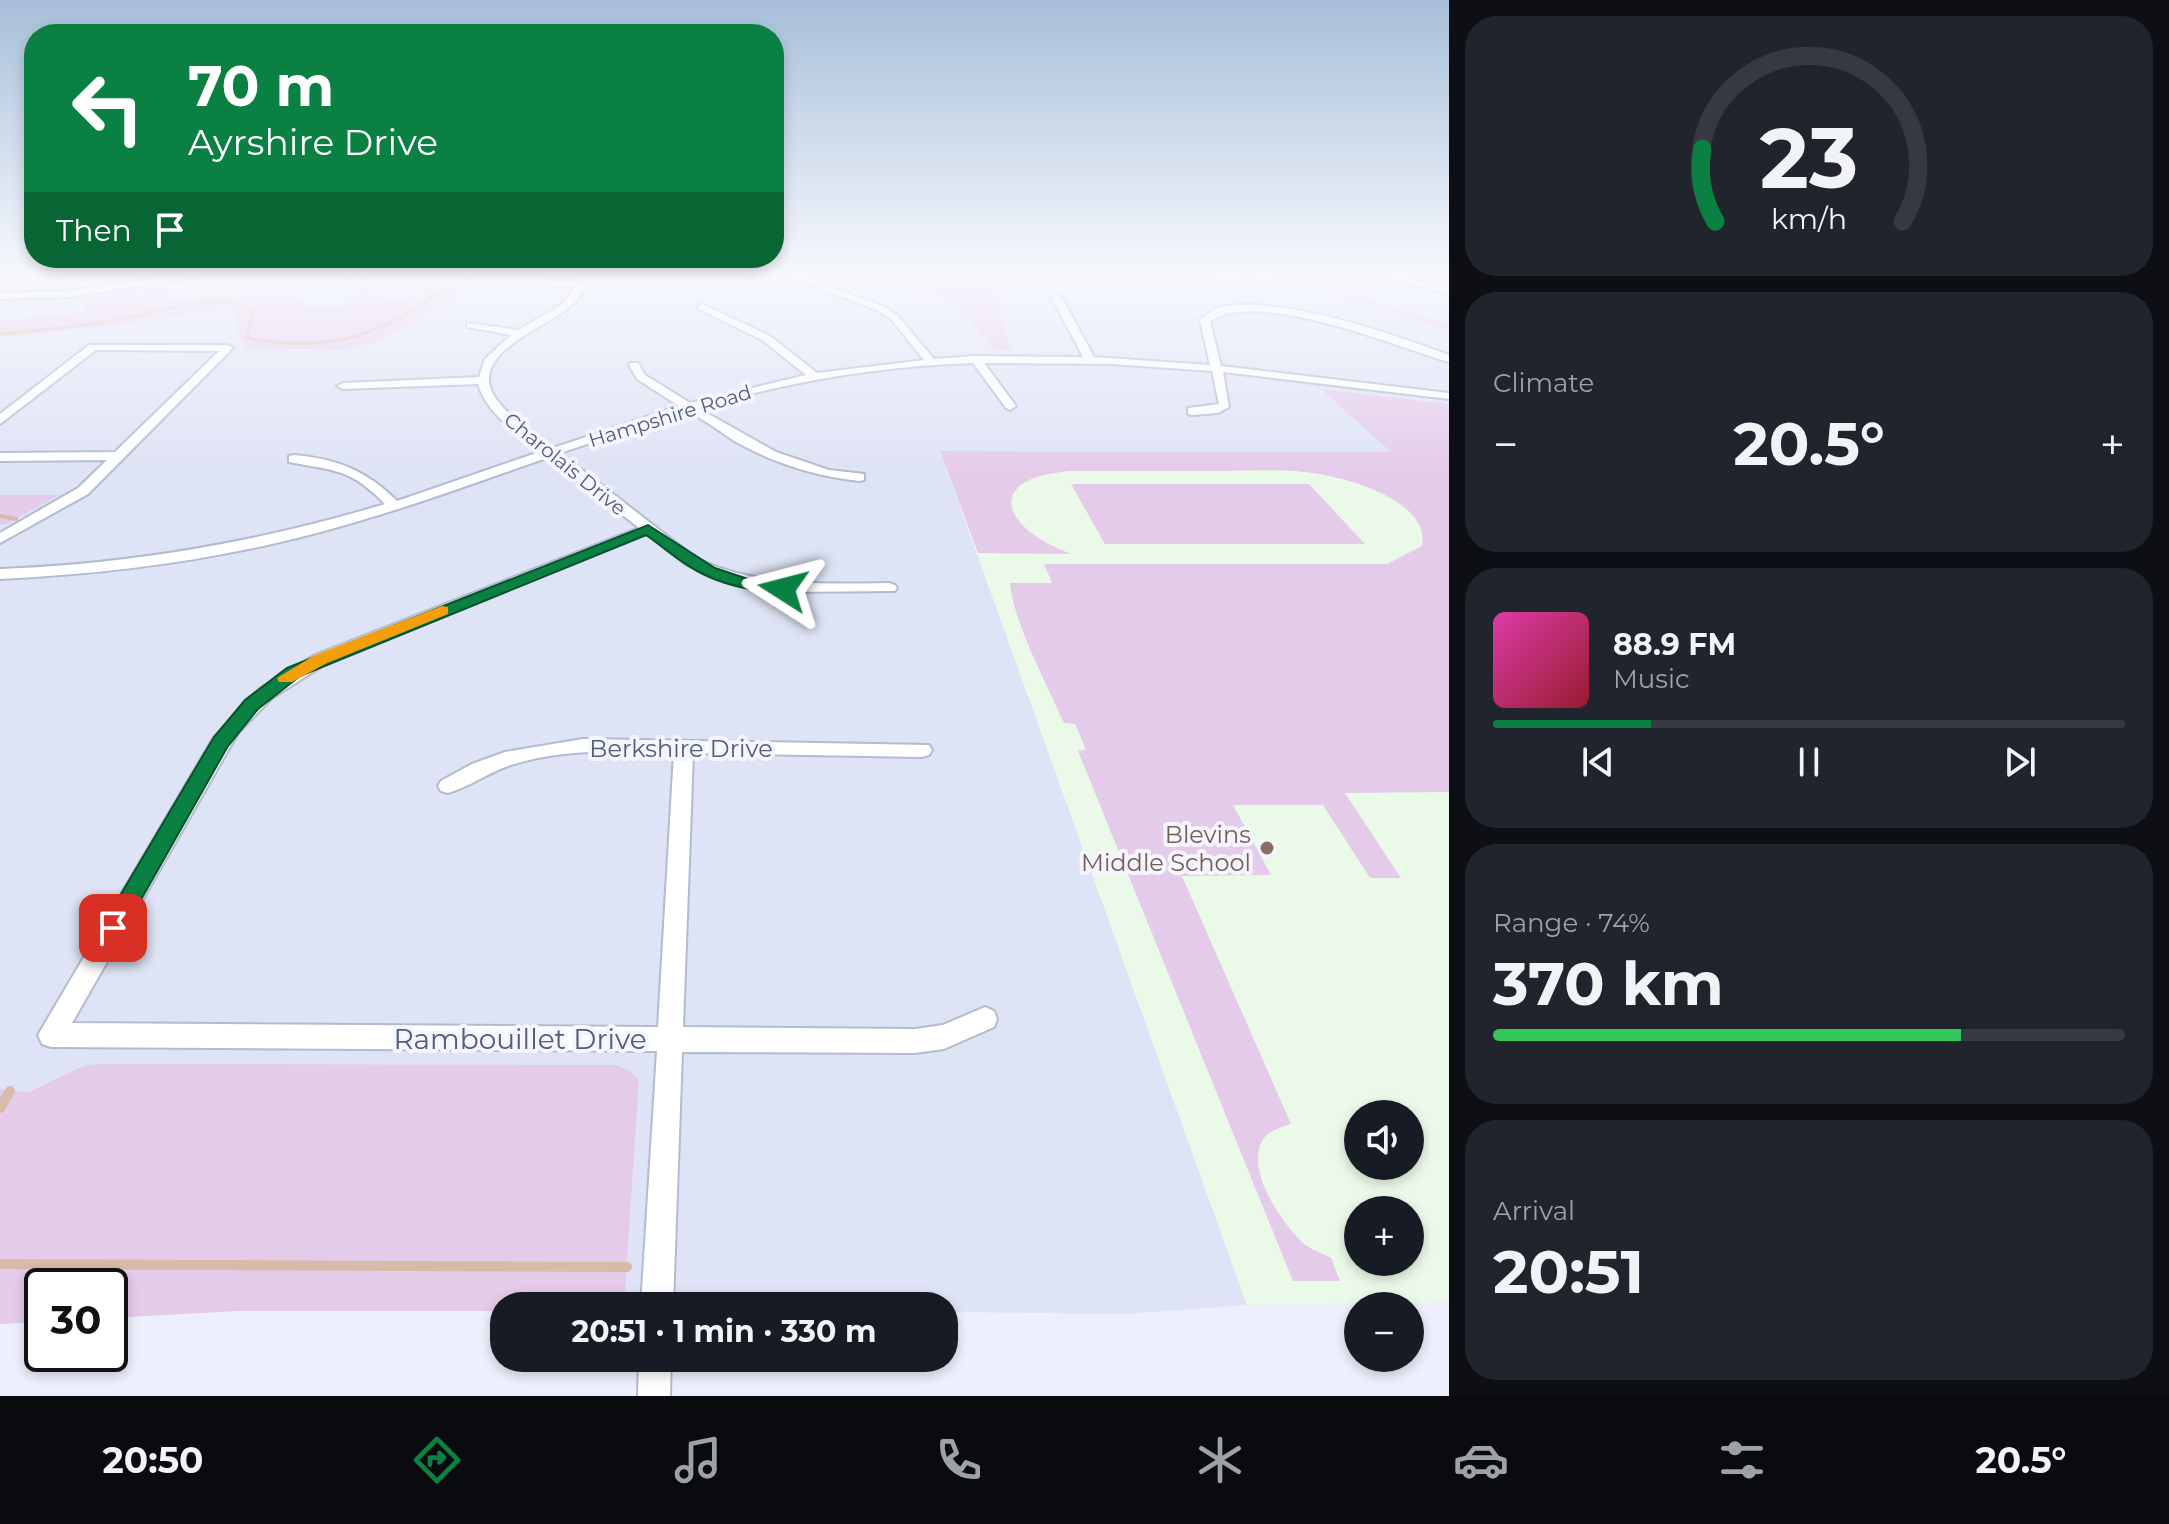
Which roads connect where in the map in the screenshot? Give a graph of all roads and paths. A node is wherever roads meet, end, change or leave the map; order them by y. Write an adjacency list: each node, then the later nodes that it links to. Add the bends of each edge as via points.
1 (510, 341): 14 (street, via 493,356)
2 (771, 341): 13 (street)
3 (914, 341): 10 (street)
4 (1080, 341): 8 (street)
5 (1210, 341): 12 (street)
6 (1397, 341): 9 (street)
7 (975, 359): 8 (street, Hampshire Road); 10 (street, Hampshire Road); 18 (street)
8 (1090, 359): 12 (street, Hampshire Road)
9 (1449, 359)
10 (931, 362): 13 (street, Hampshire Road)
11 (634, 365): 19 (street, via 641,377)
12 (1217, 370): 17 (street, Hampshire Road); 20 (street, via 1225,405)
13 (821, 375): 15 (street); 19 (street, Hampshire Road)
14 (483, 380): 16 (street); 22 (street, Charolais Drive, via 494,406)
15 (841, 385)
16 (343, 386)
17 (1449, 396)
18 (1010, 406)
19 (691, 408): 22 (street, Hampshire Road); 26 (street, via 792,466)
20 (1192, 411)
21 (0, 420): 23 (street, via 93,347 228,348)
22 (550, 453): 27 (street, Hampshire Road); 28 (street, Charolais Drive)
23 (120, 456): 24 (street); 29 (street, via 83,491)
24 (0, 457)
25 (294, 459): 27 (street, via 348,468 372,482)
26 (859, 477)
27 (394, 506): 30 (street, Hampshire Road, via 291,535 184,556)
28 (648, 529): 31 (street, Charolais Drive, via 710,572 749,584 783,589); 36 (street, Rambouillet Drive, via 321,659 293,672 251,704 221,742 51,1035)
29 (0, 539)
30 (0, 574)
31 (889, 588)
32 (684, 747): 33 (street, Berkshire Drive); 34 (street, Berkshire Drive, via 541,753 469,772); 36 (street)
33 (922, 750)
34 (448, 786)
35 (985, 1019): 36 (street, Rambouillet Drive, via 944,1037 915,1041)
36 (668, 1040): 37 (street)
37 (658, 1292)
38 (655, 1372): 39 (street)
39 (654, 1396)

